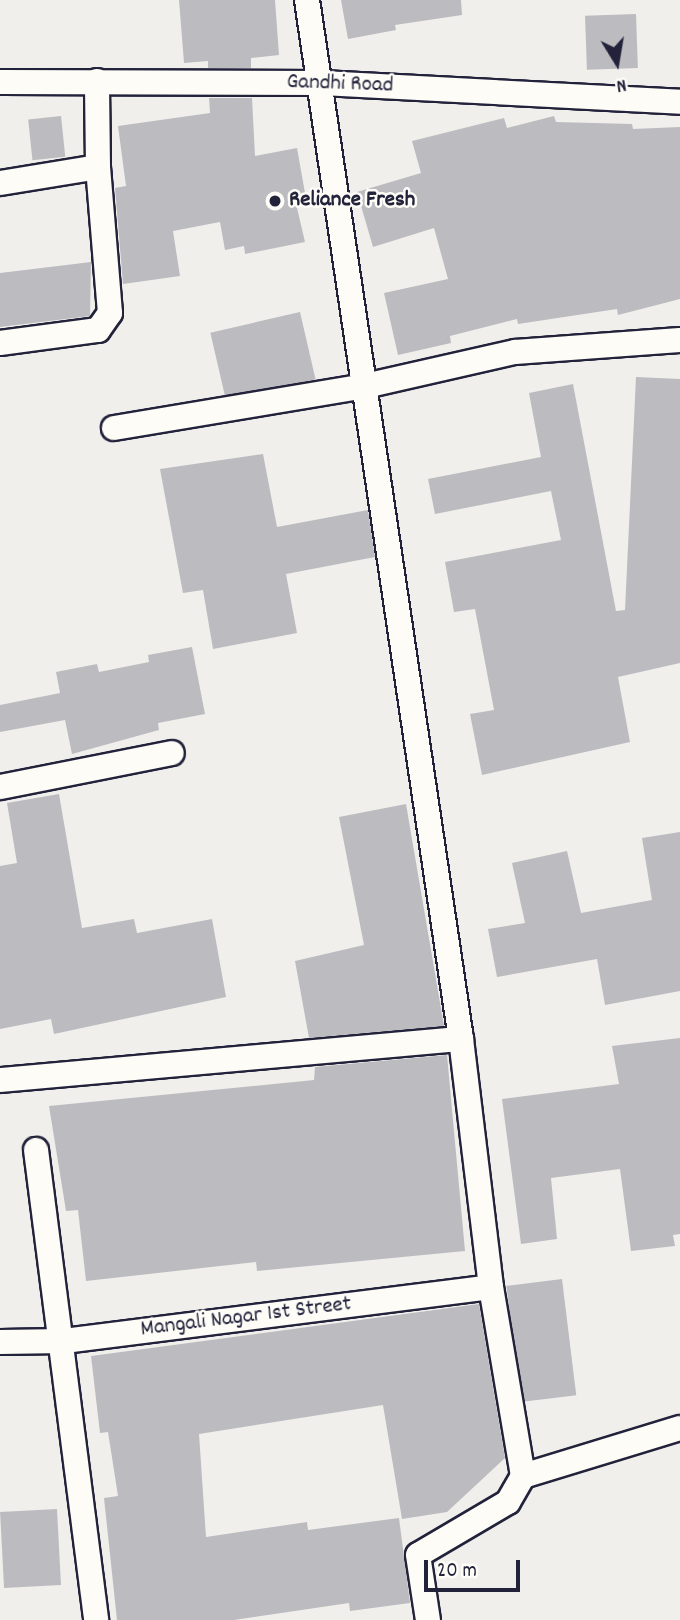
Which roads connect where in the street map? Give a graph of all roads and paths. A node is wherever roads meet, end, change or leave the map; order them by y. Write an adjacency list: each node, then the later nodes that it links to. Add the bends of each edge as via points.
1 (307, 0): 4 (street)
2 (97, 81): 3 (street, Gandhi Road); 4 (street, Gandhi Road); 6 (street)
3 (0, 82)
4 (322, 83): 5 (street, Gandhi Road); 10 (street)
5 (680, 102)
6 (98, 167): 7 (street); 9 (street, via 110,313 98,330)
7 (0, 183)
8 (680, 340): 10 (street, via 515,352)
9 (0, 343)
10 (365, 386): 11 (street); 14 (street)
11 (114, 428)
12 (172, 752): 13 (street)
13 (0, 787)
14 (461, 1039): 15 (street); 17 (street)
15 (0, 1080)
16 (36, 1150): 18 (street)
17 (491, 1287): 18 (street, Mangali Nagar 1st Street); 21 (street)
18 (64, 1341): 19 (street, Mangali Nagar 1st Street); 22 (street)
19 (0, 1342)
20 (680, 1428): 21 (street)
21 (523, 1476): 23 (street, via 508,1502 418,1555)
22 (96, 1620)
23 (428, 1620)

